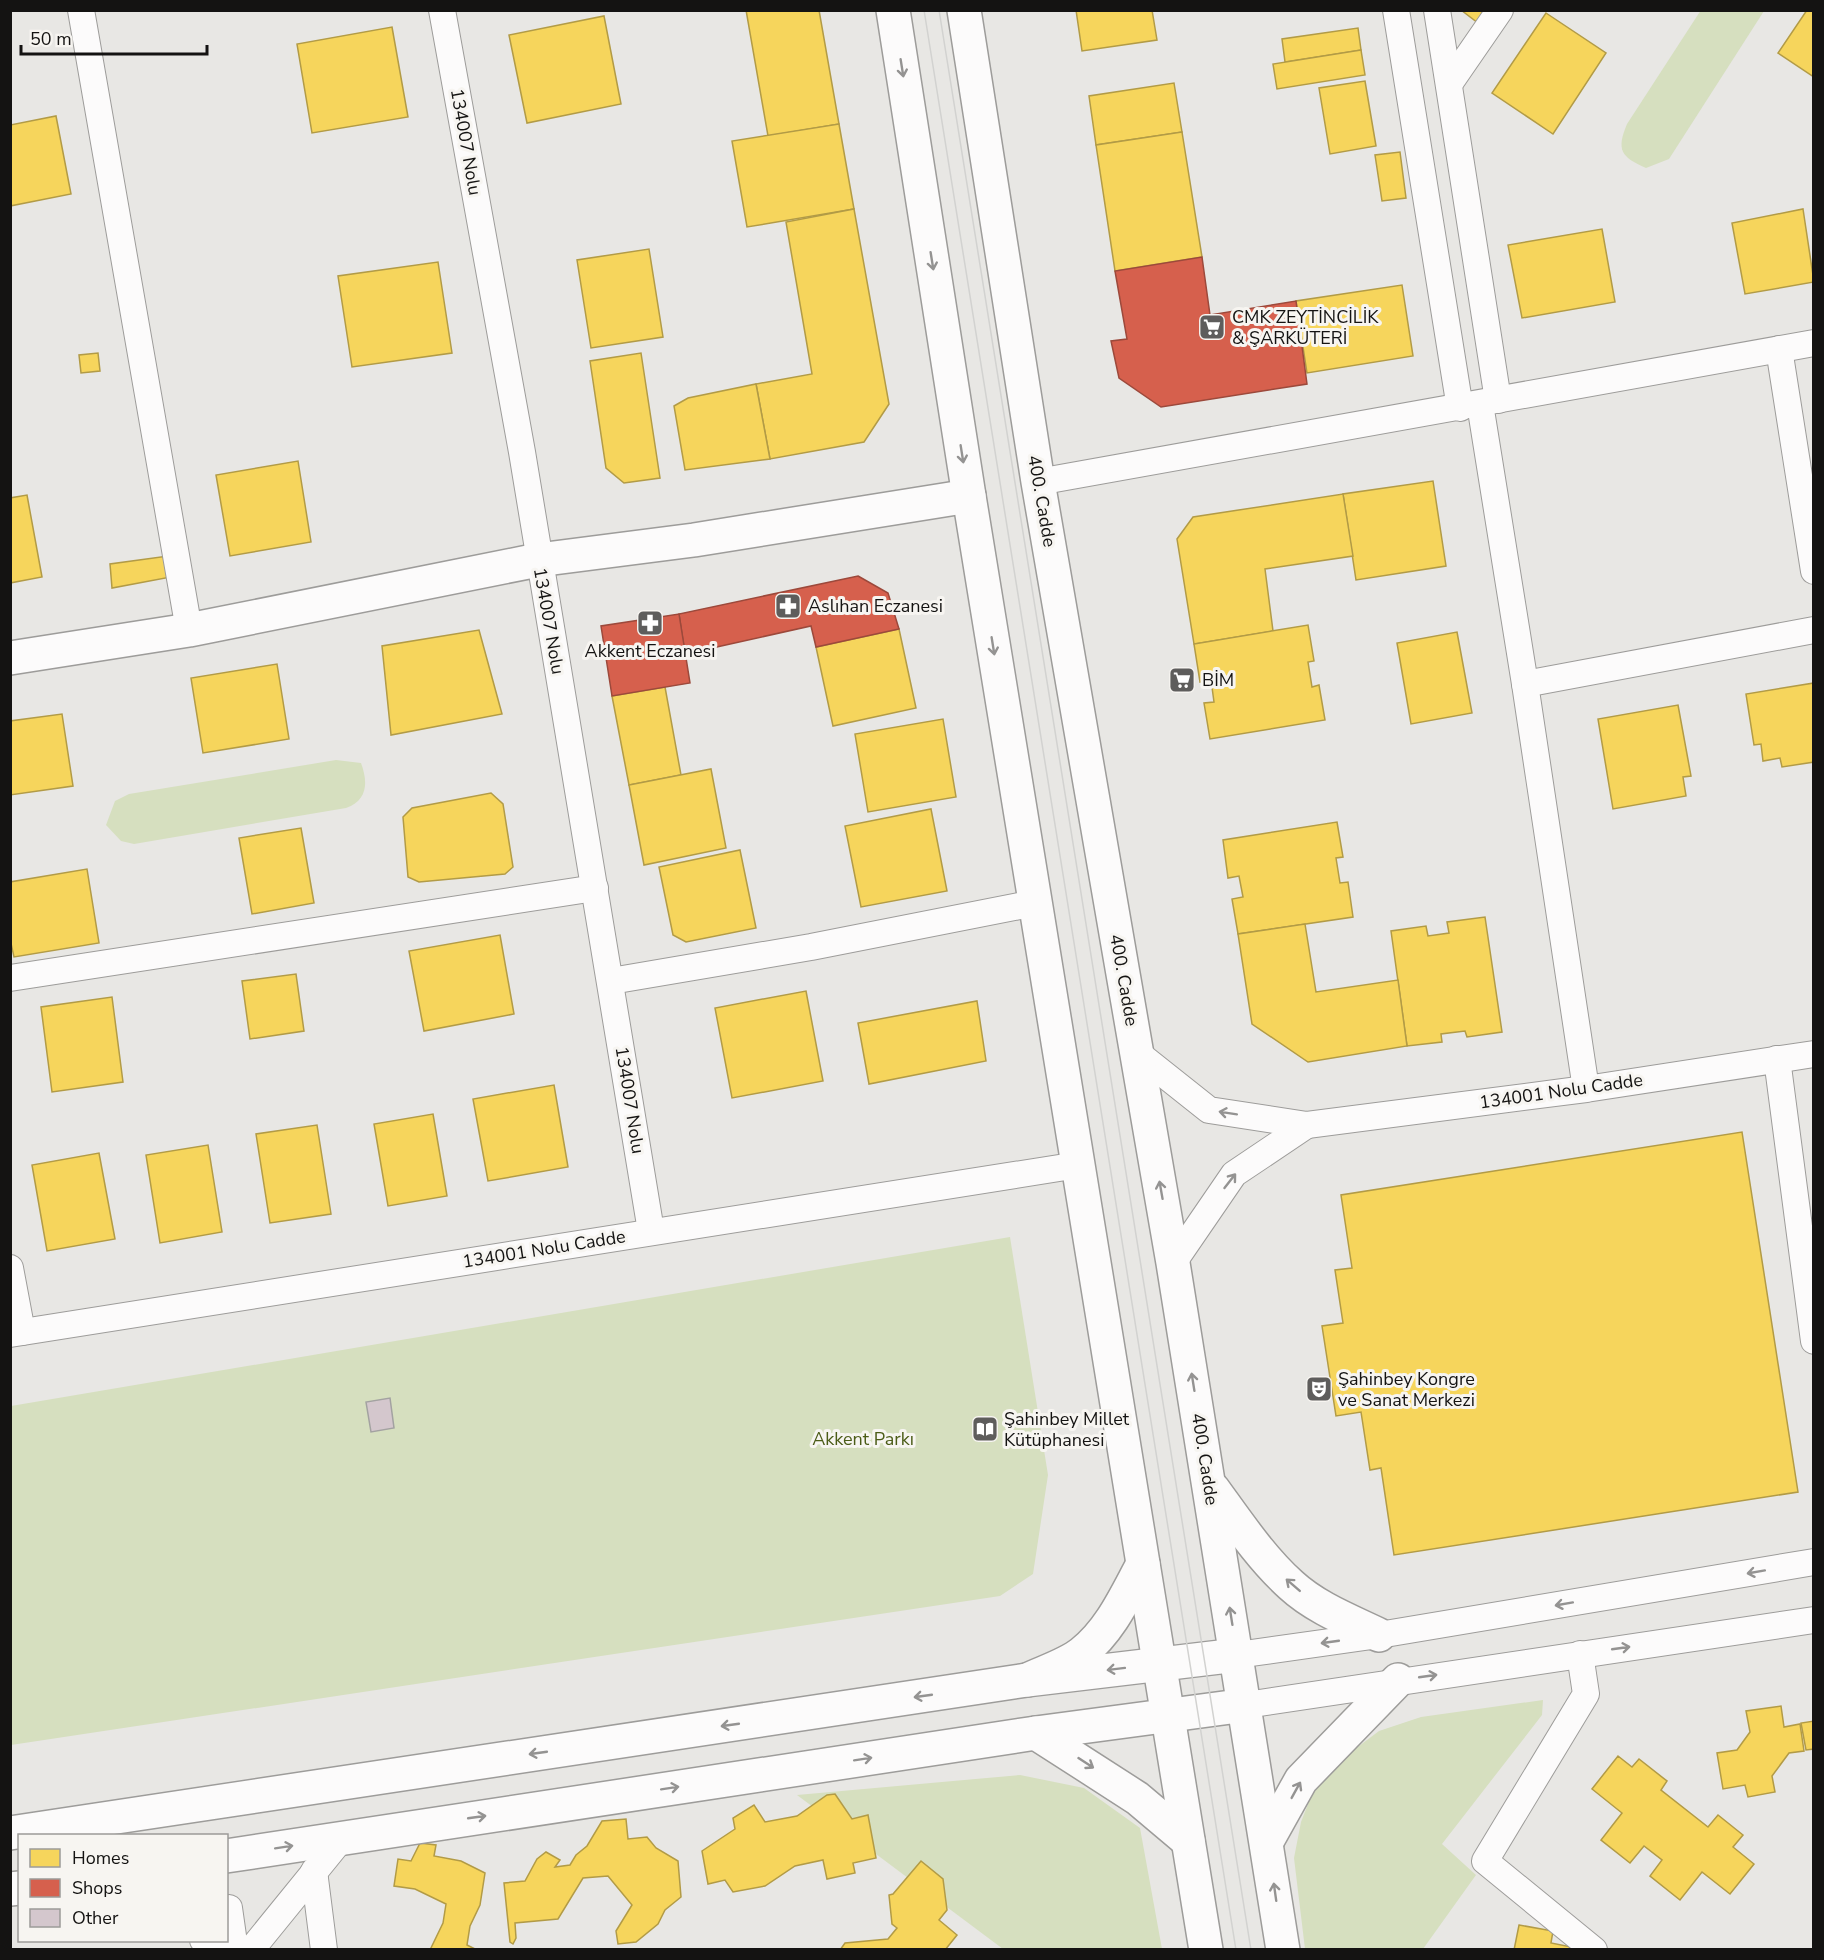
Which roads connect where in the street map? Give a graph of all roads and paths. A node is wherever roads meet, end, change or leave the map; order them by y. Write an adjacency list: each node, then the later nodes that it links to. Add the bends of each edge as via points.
1 (81, 10): 16 (street)
2 (442, 10): 14 (street, 134007 Nolu)
3 (893, 10): 13 (main road, one-way to 13)
4 (964, 10): 12 (main road, 400. Cadde)
5 (1396, 10): 11 (street)
6 (1437, 10): 8 (street)
7 (1500, 10): 8 (street)
8 (1449, 84): 11 (street)
9 (1814, 343): 10 (street)
10 (1779, 350): 11 (street); 15 (street)
11 (1479, 404): 12 (street); 19 (street)
12 (1038, 482): 24 (main road, 400. Cadde)
13 (969, 496): 14 (main road, via 694,540); 21 (main road, one-way to 21)
14 (538, 560): 16 (main road); 20 (street, 134007 Nolu)
15 (1814, 571)
16 (189, 630): 18 (main road)
17 (1814, 630): 19 (street)
18 (10, 658)
19 (1525, 684): 27 (street)
20 (596, 888): 22 (street); 23 (street, 134007 Nolu)
21 (1035, 903): 23 (street); 29 (main road)
22 (10, 978)
23 (611, 981): 30 (street, 134007 Nolu)
24 (1136, 1052): 28 (street, 134001 Nolu Cadde, one-way to 24, via 1209,1110); 31 (main road, 400. Cadde, one-way to 24)
25 (1814, 1054): 26 (street, 134001 Nolu Cadde)
26 (1777, 1059): 27 (street, 134001 Nolu Cadde); 34 (street)
27 (1586, 1089): 28 (street, 134001 Nolu Cadde)
28 (1307, 1125): 31 (street, 134001 Nolu Cadde, one-way to 28, via 1234,1174)
29 (1078, 1166): 30 (street, 134001 Nolu Cadde); 37 (main road)
30 (651, 1231): 33 (street, 134001 Nolu Cadde)
31 (1173, 1263): 35 (main road, 400. Cadde, one-way to 31)
32 (10, 1268): 33 (street)
33 (16, 1333)
34 (1814, 1341)
35 (1209, 1483): 39 (main road, one-way to 35, via 1321,1606 1291,1585 1248,1538); 40 (main road, 400. Cadde, one-way to 35)
36 (1814, 1562): 39 (street, one-way to 39)
37 (1143, 1564): 42 (main road); 43 (main road, via 1109,1624 1093,1643 1080,1654)
38 (1814, 1620): 41 (street, one-way to 38)
39 (1379, 1635): 40 (street, one-way to 40)
40 (1237, 1654): 42 (main road); 45 (main road, 400. Cadde)
41 (1580, 1654): 44 (street, one-way to 41); 60 (street, via 1586,1694 1485,1862)
42 (1159, 1664): 43 (main road, one-way to 43); 46 (main road)
43 (1027, 1680): 48 (main road, one-way to 48)
44 (1398, 1680): 45 (street); 51 (main road, one-way to 44, via 1301,1780)
45 (1246, 1705): 46 (main road); 51 (main road, 400. Cadde)
46 (1168, 1716): 47 (main road); 50 (main road)
47 (1036, 1733): 49 (main road, one-way to 47); 50 (main road, one-way to 50, via 1137,1798)
48 (10, 1833)
49 (342, 1838): 52 (main road, one-way to 49); 53 (street)
50 (1188, 1841): 58 (main road)
51 (1268, 1841): 59 (main road, 400. Cadde, one-way to 51)
52 (228, 1856)
53 (314, 1871): 56 (street); 57 (street)
54 (229, 1908): 55 (street)
55 (235, 1950)
56 (250, 1950)
57 (324, 1950)
58 (1206, 1950)
59 (1283, 1950)
60 (1594, 1950)

